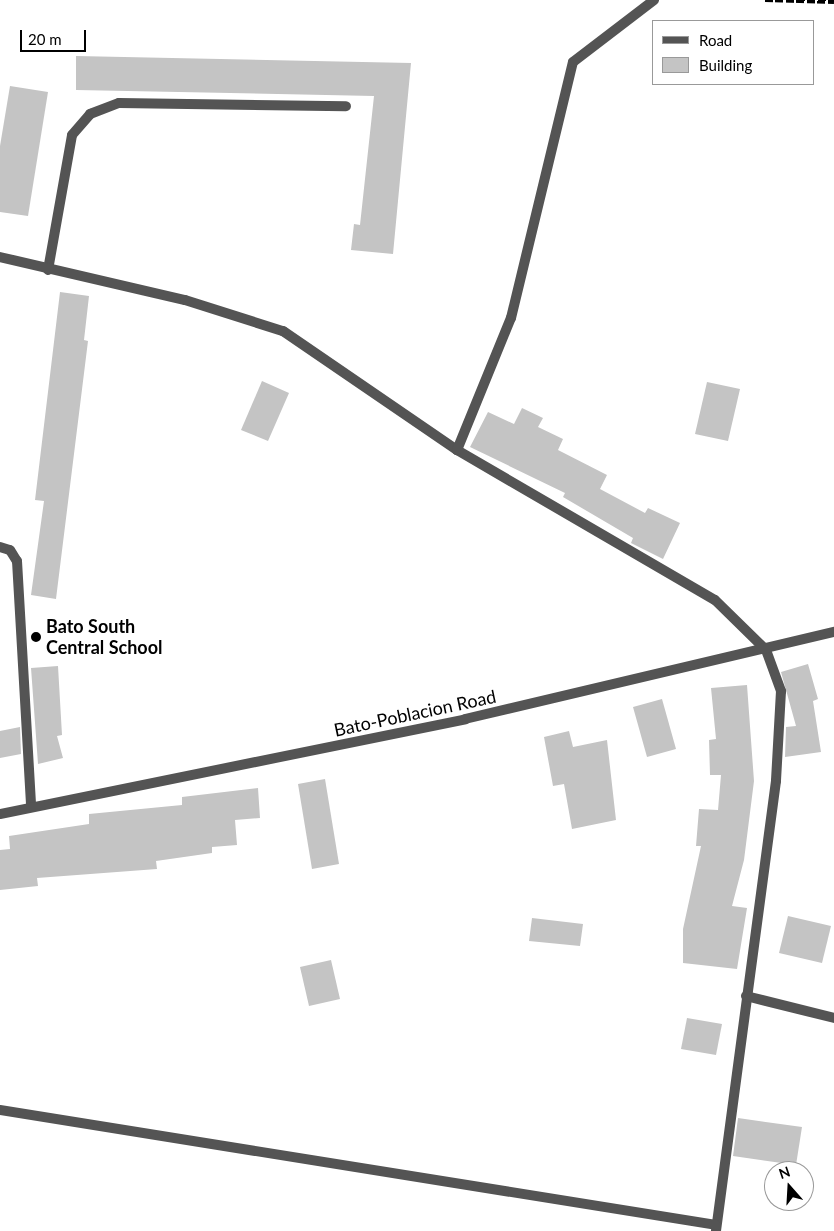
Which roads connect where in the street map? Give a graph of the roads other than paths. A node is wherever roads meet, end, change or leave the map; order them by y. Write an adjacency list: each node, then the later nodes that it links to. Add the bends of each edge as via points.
1 (654, 0): 5 (street, via 573,62 510,318)
2 (346, 106): 4 (street, via 119,104 90,114 72,135)
3 (0, 257): 4 (street)
4 (48, 270): 5 (street, via 185,300 283,331)
5 (457, 450): 8 (street, via 716,600)
6 (0, 547): 9 (street, via 10,550 17,560)
7 (834, 632): 8 (street, Bato-Poblacion Road)
8 (766, 650): 9 (street, Bato-Poblacion Road, via 465,720); 11 (street, via 780,691 776,781)
9 (31, 807): 10 (street, Bato-Poblacion Road)
10 (0, 814)
11 (746, 996): 12 (street); 14 (street)
12 (834, 1018)
13 (0, 1110): 14 (street)
14 (716, 1228)

